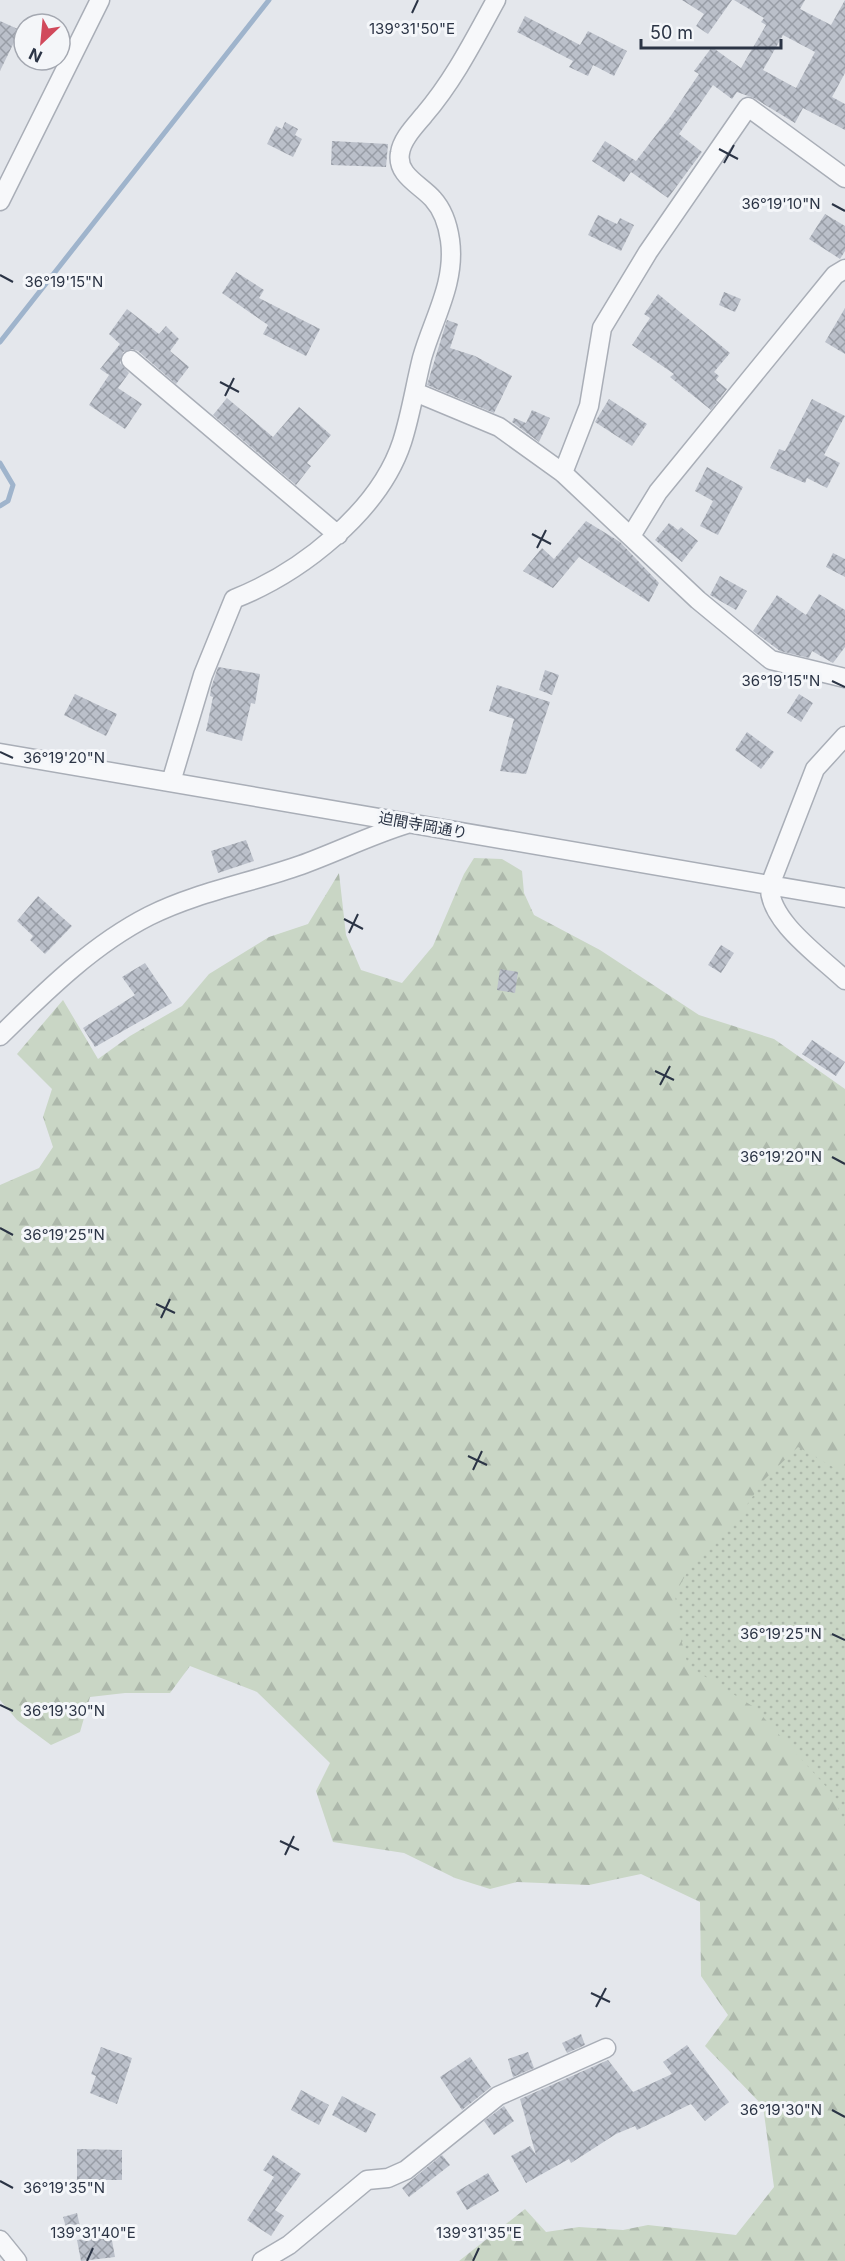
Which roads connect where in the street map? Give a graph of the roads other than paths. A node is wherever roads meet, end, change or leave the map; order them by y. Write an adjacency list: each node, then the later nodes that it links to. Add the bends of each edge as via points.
1 (100, 0): 4 (street)
2 (496, 0): 7 (street, via 451,80 400,151 399,159 410,180 438,206 447,227 451,257 450,276 422,358)
3 (845, 178): 8 (street, via 748,107 648,252 602,328 589,406)
4 (0, 201)
5 (845, 269): 10 (street, via 835,275 658,492)
6 (131, 360): 9 (street)
7 (415, 392): 8 (street, via 499,427); 9 (street, via 401,444 380,484)
8 (563, 473): 10 (street)
9 (338, 535): 14 (street, via 265,587 234,599 203,675)
10 (631, 536): 11 (street, via 698,600 771,660)
11 (845, 678)
12 (845, 736): 16 (street, via 815,769)
13 (0, 753): 14 (street, 迫間寺岡通り)
14 (171, 782): 15 (street, 迫間寺岡通り)
15 (412, 823): 16 (street, 迫間寺岡通り); 19 (street, via 148,917 56,981)
16 (770, 885): 17 (street, 迫間寺岡通り); 18 (street, via 769,895 777,916)
17 (845, 898)
18 (845, 980)
19 (0, 1036)
20 (606, 2048): 23 (street, via 498,2096 405,2170 367,2181 290,2245)
21 (0, 2240): 22 (street)
22 (17, 2261)
23 (262, 2261)

